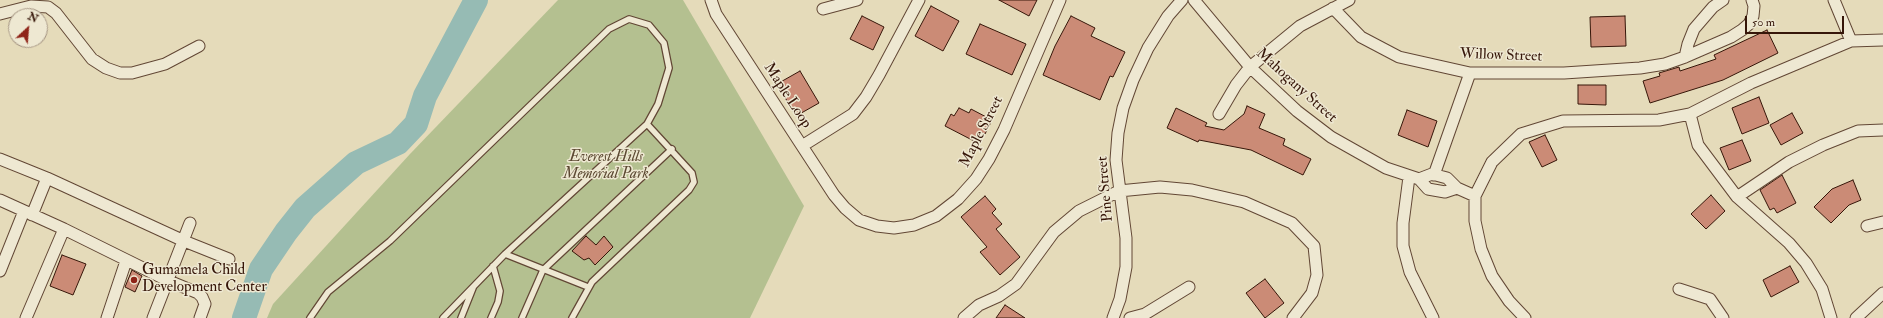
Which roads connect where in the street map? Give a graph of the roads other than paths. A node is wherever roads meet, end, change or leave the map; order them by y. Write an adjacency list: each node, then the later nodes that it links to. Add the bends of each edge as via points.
1 (711, 0): 24 (street, Maple Loop, via 716,14)
2 (857, 0): 12 (street)
3 (919, 0): 24 (street, Maple Loop, via 879,75 853,114)
4 (1060, 0): 24 (street, Maple Street, via 989,159 958,199 936,216 914,226 894,228 859,220 834,195)
5 (1182, 0): 31 (street, Pine Street, via 1168,16 1148,48 1123,108 1116,160)
6 (1194, 0): 18 (street, Mahogany Street)
7 (1349, 0): 11 (street)
8 (1723, 0): 17 (street, via 1713,7 1694,29)
9 (1752, 0): 17 (street, Willow Street, via 1753,16 1742,30)
10 (1834, 0): 15 (street)
11 (1333, 8): 18 (street, via 1300,26); 19 (street, Willow Street, via 1361,37 1399,57)
12 (823, 10)
13 (0, 14): 16 (street, via 31,6 48,7 56,13 92,59 106,68 120,72 132,73 165,64)
14 (1883, 40): 15 (street)
15 (1851, 41): 21 (street, via 1751,83)
16 (199, 46)
17 (1685, 57): 19 (street, Willow Street, via 1665,64 1608,71)
18 (1250, 67): 20 (street); 29 (street, Mahogany Street, via 1297,111 1331,138 1386,168)
19 (1470, 73): 27 (street)
20 (1219, 114)
21 (1690, 114): 32 (street, via 1659,120 1563,121 1521,134 1492,162); 33 (street, via 1698,146)
22 (647, 124): 25 (lane); 41 (lane); 57 (lane, via 658,104 670,68 664,43 649,25 630,19 609,29 390,241 328,292)
23 (1883, 130): 33 (street, via 1858,131 1823,144 1789,162)
24 (802, 146)
25 (672, 150): 45 (lane); 50 (lane, via 692,173 692,186)
26 (0, 159): 28 (street)
27 (1434, 175): 29 (street); 30 (street, via 1448,178)
28 (47, 178): 35 (street); 40 (street)
29 (1414, 178): 30 (street, Mahogany Street, via 1428,189 1445,192); 67 (street, via 1403,216 1403,246 1410,272)
30 (1457, 188): 32 (street)
31 (1119, 191): 63 (street, via 1079,211 1054,232 1016,284 999,296 979,305); 64 (street, Pine Street, via 1126,238 1126,267 1120,299); 66 (street, via 1160,187 1192,190 1244,202 1292,222 1314,246 1317,275 1312,293)
32 (1475, 196): 68 (street, via 1481,249 1490,270 1509,301)
33 (1737, 197): 70 (street, via 1789,243 1806,263 1822,289)
34 (0, 200): 35 (street)
35 (28, 213): 39 (street); 46 (street)
36 (1883, 222): 38 (street)
37 (190, 223): 40 (street)
38 (1867, 226)
39 (64, 229): 43 (street); 53 (street)
40 (184, 241): 42 (street); 47 (street)
41 (506, 254): 44 (lane); 45 (lane)
42 (229, 259)
43 (126, 261): 47 (street); 54 (street)
44 (493, 266): 48 (lane); 60 (lane, via 500,291)
45 (543, 270): 50 (lane); 61 (lane)
46 (0, 271)
47 (169, 281): 55 (street); 56 (street, via 202,297 205,304)
48 (474, 286): 58 (lane); 59 (lane)
49 (1190, 287): 65 (street, via 1145,314)
50 (588, 288): 62 (lane)
51 (1679, 290): 69 (street, via 1710,299)
52 (1883, 293): 71 (street)
53 (26, 318)
54 (107, 318)
55 (153, 318)
56 (200, 318)
57 (310, 318)
58 (443, 318)
59 (461, 318)
60 (491, 318)
61 (522, 318)
62 (572, 318)
63 (964, 318)
64 (1113, 318)
65 (1130, 318)
66 (1293, 318)
67 (1432, 318)
68 (1525, 318)
69 (1723, 318)
70 (1831, 318)
71 (1856, 318)

